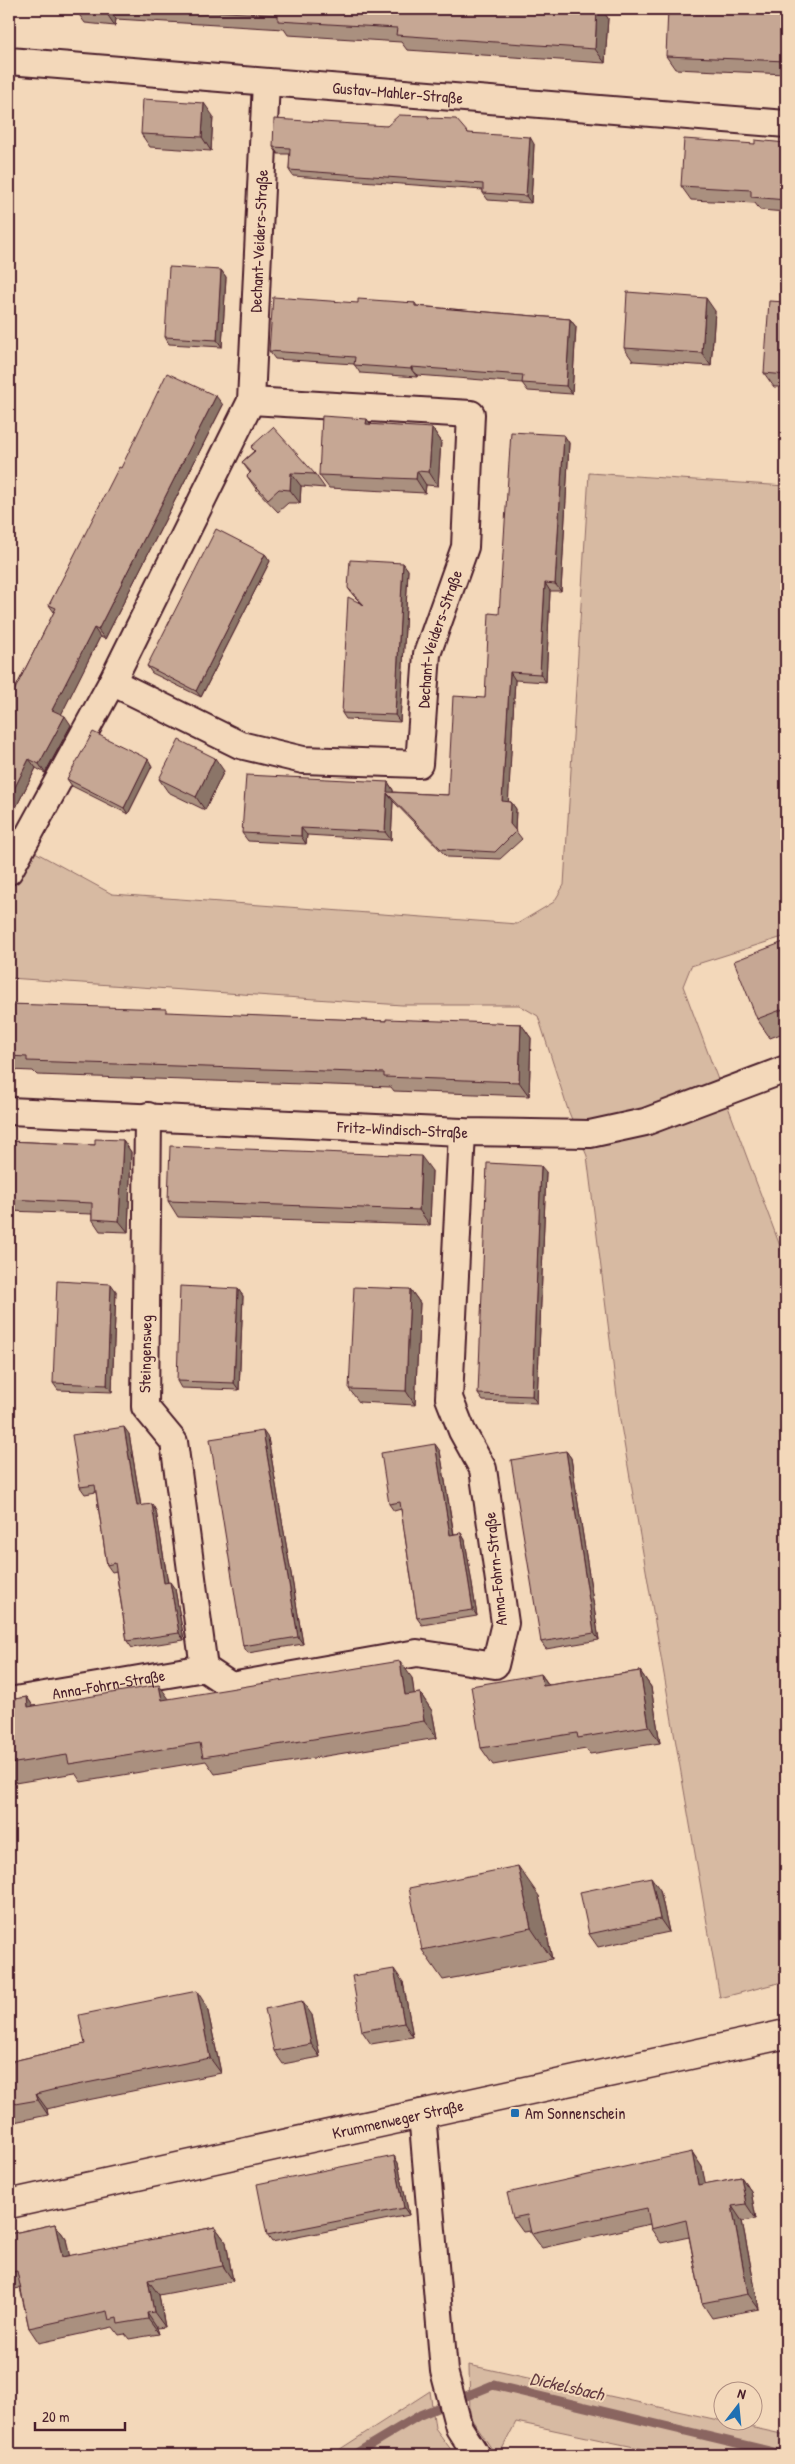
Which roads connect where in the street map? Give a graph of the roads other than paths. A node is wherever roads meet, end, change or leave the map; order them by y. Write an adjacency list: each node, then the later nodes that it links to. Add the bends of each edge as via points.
1 (9, 61): 2 (street, Gustav-Mahler-Straße)
2 (266, 82): 3 (street, Gustav-Mahler-Straße); 4 (street, Dechant-Veiders-Straße)
3 (786, 124)
4 (251, 401): 5 (street, Dechant-Veiders-Straße); 5 (street, Dechant-Veiders-Straße, via 471,414 465,547 427,654 419,764 303,760 240,745)
5 (112, 682): 6 (street, Dechant-Veiders-Straße)
6 (9, 871)
7 (786, 1069): 10 (street, Fritz-Windisch-Straße, via 645,1122 590,1134)
8 (9, 1111): 9 (street, Fritz-Windisch-Straße)
9 (148, 1116): 10 (street, Fritz-Windisch-Straße); 11 (street, Steingensweg, via 144,1407 174,1442)
10 (462, 1132): 11 (street, Anna-Fohrn-Straße, via 450,1398 462,1431 483,1469 504,1623 495,1665 417,1653 231,1686)
11 (204, 1668): 12 (street, Anna-Fohrn-Straße)
12 (9, 1702)
13 (786, 2034): 14 (main road, Krummenweger Straße)
14 (422, 2113): 15 (main road, Krummenweger Straße); 16 (street, via 444,2372 459,2428)
15 (9, 2204)
16 (476, 2455)

